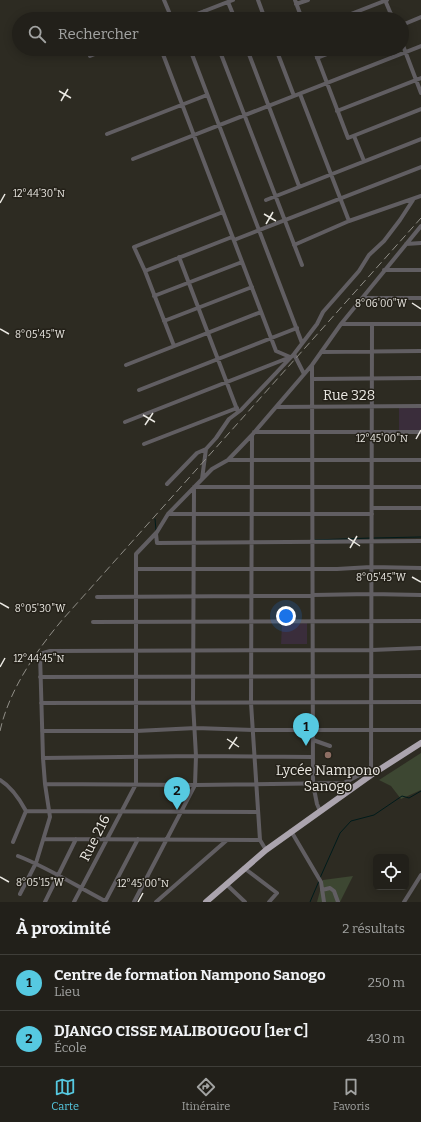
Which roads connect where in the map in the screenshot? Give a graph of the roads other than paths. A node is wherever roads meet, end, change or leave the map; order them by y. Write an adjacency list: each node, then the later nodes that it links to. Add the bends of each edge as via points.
1 (164, 0): 8 (street)
2 (258, 0): 10 (street)
3 (308, 0): 6 (street)
4 (386, 0): 12 (street); 13 (street)
5 (231, 1): 7 (street); 9 (street)
6 (296, 2): 11 (street)
7 (204, 11)
8 (169, 12)
9 (233, 12)
10 (262, 12)
11 (300, 12)
12 (356, 12)
13 (390, 12)
14 (421, 17): 15 (street)
15 (409, 22)
16 (421, 46): 17 (street)
17 (409, 51)
18 (164, 56): 34 (street)
19 (193, 56): 32 (street)
20 (222, 56): 38 (street)
21 (249, 56): 35 (street)
22 (279, 56): 33 (street)
23 (322, 56): 26 (street)
24 (396, 56): 29 (street)
25 (407, 56): 28 (street)
26 (317, 58): 29 (street)
27 (421, 78): 28 (street)
28 (416, 80): 30 (street); 37 (street)
29 (327, 83): 31 (street); 37 (street)
30 (421, 93)
31 (300, 94): 33 (street); 47 (street)
32 (207, 95): 34 (street); 39 (street)
33 (294, 96): 35 (street)
34 (182, 104): 40 (street); 41 (street)
35 (268, 106): 38 (street); 48 (street)
36 (421, 109): 42 (street)
37 (337, 111): 42 (street, via 348,138)
38 (244, 115): 39 (street); 49 (street)
39 (219, 125): 41 (street); 58 (street)
40 (107, 134)
41 (194, 135): 44 (street); 54 (street)
42 (354, 136): 45 (street)
43 (421, 139): 45 (street)
44 (133, 158)
45 (364, 161): 47 (street)
46 (421, 167): 51 (street)
47 (331, 174): 48 (street); 51 (street)
48 (299, 186): 49 (street)
49 (275, 196): 52 (street); 55 (street)
50 (421, 196): 53 (street)
51 (340, 199): 55 (street); 56 (street)
52 (266, 200)
53 (412, 200): 56 (street); 83 (street, via 384,241 369,255 359,271 323,312)
54 (223, 212): 59 (street); 68 (street, via 134,247)
55 (285, 221): 58 (street); 62 (street)
56 (349, 221): 62 (street)
57 (421, 226): 60 (street)
58 (259, 230): 59 (street); 80 (street)
59 (233, 238): 63 (street); 64 (street)
60 (406, 244): 61 (street); 66 (street)
61 (421, 244)
62 (294, 245): 65 (street)
63 (179, 257): 68 (street); 69 (street)
64 (242, 262): 69 (street); 70 (street)
65 (302, 265)
66 (384, 270): 67 (street); 72 (street)
67 (421, 270)
68 (145, 271): 71 (street)
69 (189, 283): 71 (street); 74 (street)
70 (252, 287): 74 (street); 75 (street)
71 (154, 296): 76 (street)
72 (363, 298): 73 (street); 77 (street)
73 (421, 298)
74 (198, 308): 76 (street); 81 (street)
75 (262, 312): 81 (street); 82 (street)
76 (164, 321): 84 (street)
77 (342, 324): 78 (street); 86 (street)
78 (372, 324): 79 (street); 87 (street)
79 (421, 324)
80 (297, 328): 82 (street); 83 (street)
81 (208, 333): 84 (street); 90 (street)
82 (271, 338): 89 (street, via 276,351); 90 (street)
83 (302, 343): 88 (street)
84 (174, 346): 91 (street)
85 (421, 351): 87 (street)
86 (321, 352): 87 (street); 92 (street)
87 (372, 352): 94 (street)
88 (294, 354): 89 (street); 93 (street)
89 (290, 358): 97 (street); 103 (street)
90 (218, 359): 97 (street); 98 (street)
91 (126, 365)
92 (312, 365): 93 (street); 96 (street)
93 (304, 374): 99 (street)
94 (372, 378): 95 (street); 96 (street); 101 (street)
95 (421, 378)
96 (312, 379): 100 (street)
97 (227, 382): 103 (street); 104 (street)
98 (139, 390)
99 (276, 406): 100 (street, Rue 328); 108 (street)
100 (312, 406): 101 (street, Rue 328); 105 (street)
101 (372, 406): 102 (street, Rue 328); 106 (street)
102 (421, 406)
103 (238, 410): 109 (street); 110 (street)
104 (125, 422)
105 (312, 432): 106 (street); 108 (street); 113 (street)
106 (372, 432): 107 (street); 114 (street)
107 (421, 432)
108 (253, 434): 111 (street); 112 (street)
109 (144, 444)
110 (206, 448): 116 (street); 117 (street, via 197,453)
111 (228, 460): 112 (street); 116 (street, via 212,469)
112 (252, 460): 113 (street); 119 (street)
113 (312, 460): 114 (street); 120 (street)
114 (372, 460): 115 (street); 121 (street)
115 (421, 460)
116 (202, 480): 118 (street)
117 (167, 484)
118 (194, 487): 119 (street); 125 (street); 127 (street)
119 (252, 487): 120 (street); 128 (street)
120 (312, 487): 121 (street); 129 (street)
121 (372, 487): 122 (street); 123 (street)
122 (421, 487)
123 (372, 508): 124 (street); 126 (street)
124 (421, 508)
125 (168, 514): 127 (street); 130 (street)
126 (372, 514): 129 (street); 131 (street)
127 (194, 515): 128 (street); 133 (street)
128 (252, 515): 129 (street); 134 (street)
129 (312, 515): 135 (street)
130 (156, 534): 133 (street, via 157,543); 138 (street, via 136,554)
131 (372, 541): 132 (street); 135 (street); 136 (street)
132 (421, 541)
133 (194, 542): 134 (street); 139 (street)
134 (252, 542): 135 (street); 140 (street)
135 (312, 542): 141 (street)
136 (371, 567): 137 (street); 141 (street); 143 (street)
137 (421, 568)
138 (136, 569): 139 (street); 146 (street)
139 (194, 569): 140 (street); 147 (street)
140 (252, 569): 141 (street); 148 (street)
141 (312, 569): 142 (street)
142 (312, 594): 143 (street); 148 (street); 155 (street)
143 (371, 594): 144 (street); 149 (street)
144 (421, 595)
145 (97, 596): 146 (street)
146 (136, 596): 147 (street); 152 (street)
147 (194, 596): 148 (street); 153 (street)
148 (252, 596): 154 (street)
149 (372, 621): 150 (street); 155 (street); 161 (street)
150 (421, 621)
151 (93, 622): 152 (street)
152 (136, 622): 153 (street); 157 (street)
153 (194, 622): 154 (street); 158 (street)
154 (251, 622): 155 (street); 159 (street)
155 (312, 622): 160 (street)
156 (421, 648): 161 (street)
157 (136, 650): 158 (street); 167 (street, via 50,651 40,654); 168 (street)
158 (194, 650): 159 (street); 162 (street)
159 (251, 650): 160 (street); 163 (street)
160 (312, 650): 161 (street); 164 (street)
161 (372, 650): 165 (street)
162 (193, 676): 163 (street); 168 (street); 174 (street)
163 (251, 676): 164 (street); 175 (street)
164 (312, 676): 165 (street); 169 (street)
165 (372, 676): 166 (street); 170 (street)
166 (421, 676)
167 (40, 677): 168 (street); 172 (street)
168 (136, 677): 173 (street)
169 (312, 702): 170 (street); 175 (street); 178 (street)
170 (372, 702): 171 (street); 179 (street)
171 (421, 702)
172 (41, 703): 173 (street); 181 (street)
173 (136, 703): 174 (street); 182 (street)
174 (193, 703): 175 (street); 176 (street)
175 (251, 703): 177 (street)
176 (196, 728): 177 (street); 182 (street); 186 (street)
177 (253, 730): 178 (street); 187 (street)
178 (312, 730): 179 (street); 183 (street)
179 (371, 730): 180 (street); 191 (street)
180 (421, 730)
181 (42, 731): 182 (street); 189 (street)
182 (136, 731): 190 (street)
183 (313, 740): 185 (street); 188 (street)
184 (421, 743): 191 (highway)
185 (330, 746)
186 (196, 756): 187 (street); 190 (street); 197 (street)
187 (255, 757): 188 (street); 195 (street)
188 (313, 757): 196 (street)
189 (43, 758): 190 (street); 193 (street)
190 (136, 758): 194 (street)
191 (371, 772): 196 (street, via 344,783); 202 (highway)
192 (0, 780): 198 (street, via 20,799)
193 (45, 784): 194 (street); 199 (street)
194 (136, 784): 197 (street); 200 (street, Rue 216)
195 (256, 784): 196 (street); 197 (street); 203 (street)
196 (313, 784): 202 (street, via 316,804)
197 (195, 785): 201 (street)
198 (26, 811): 199 (street); 212 (street)
199 (49, 811): 200 (street); 205 (street, via 50,817)
200 (122, 811): 201 (street); 207 (street, Rue 216)
201 (181, 811): 203 (street); 209 (street)
202 (320, 811): 204 (highway)
203 (258, 812): 211 (street)
204 (292, 831): 213 (highway); 221 (street, via 321,882)
205 (44, 839): 206 (street); 215 (street)
206 (76, 839): 207 (street); 217 (street)
207 (107, 839): 208 (street); 220 (street, Rue 216)
208 (138, 839): 209 (street); 225 (street)
209 (167, 839): 210 (street); 226 (street)
210 (227, 839): 211 (street); 227 (street)
211 (260, 840): 213 (street)
212 (13, 842)
213 (266, 850): 216 (highway)
214 (18, 856): 215 (street)
215 (36, 863): 217 (street); 222 (street)
216 (244, 868): 219 (highway); 230 (street, via 277,893)
217 (58, 875): 220 (street); 223 (street)
218 (421, 875): 233 (street)
219 (226, 884): 228 (highway); 229 (street)
220 (81, 889): 224 (street, Rue 216); 225 (street)
221 (322, 890): 231 (street); 232 (street, via 330,888)
222 (20, 894)
223 (45, 902)
224 (74, 902)
225 (105, 902)
226 (134, 902)
227 (156, 902)
228 (206, 902)
229 (245, 902)
230 (269, 902)
231 (324, 902)
232 (338, 902)
233 (404, 902)

